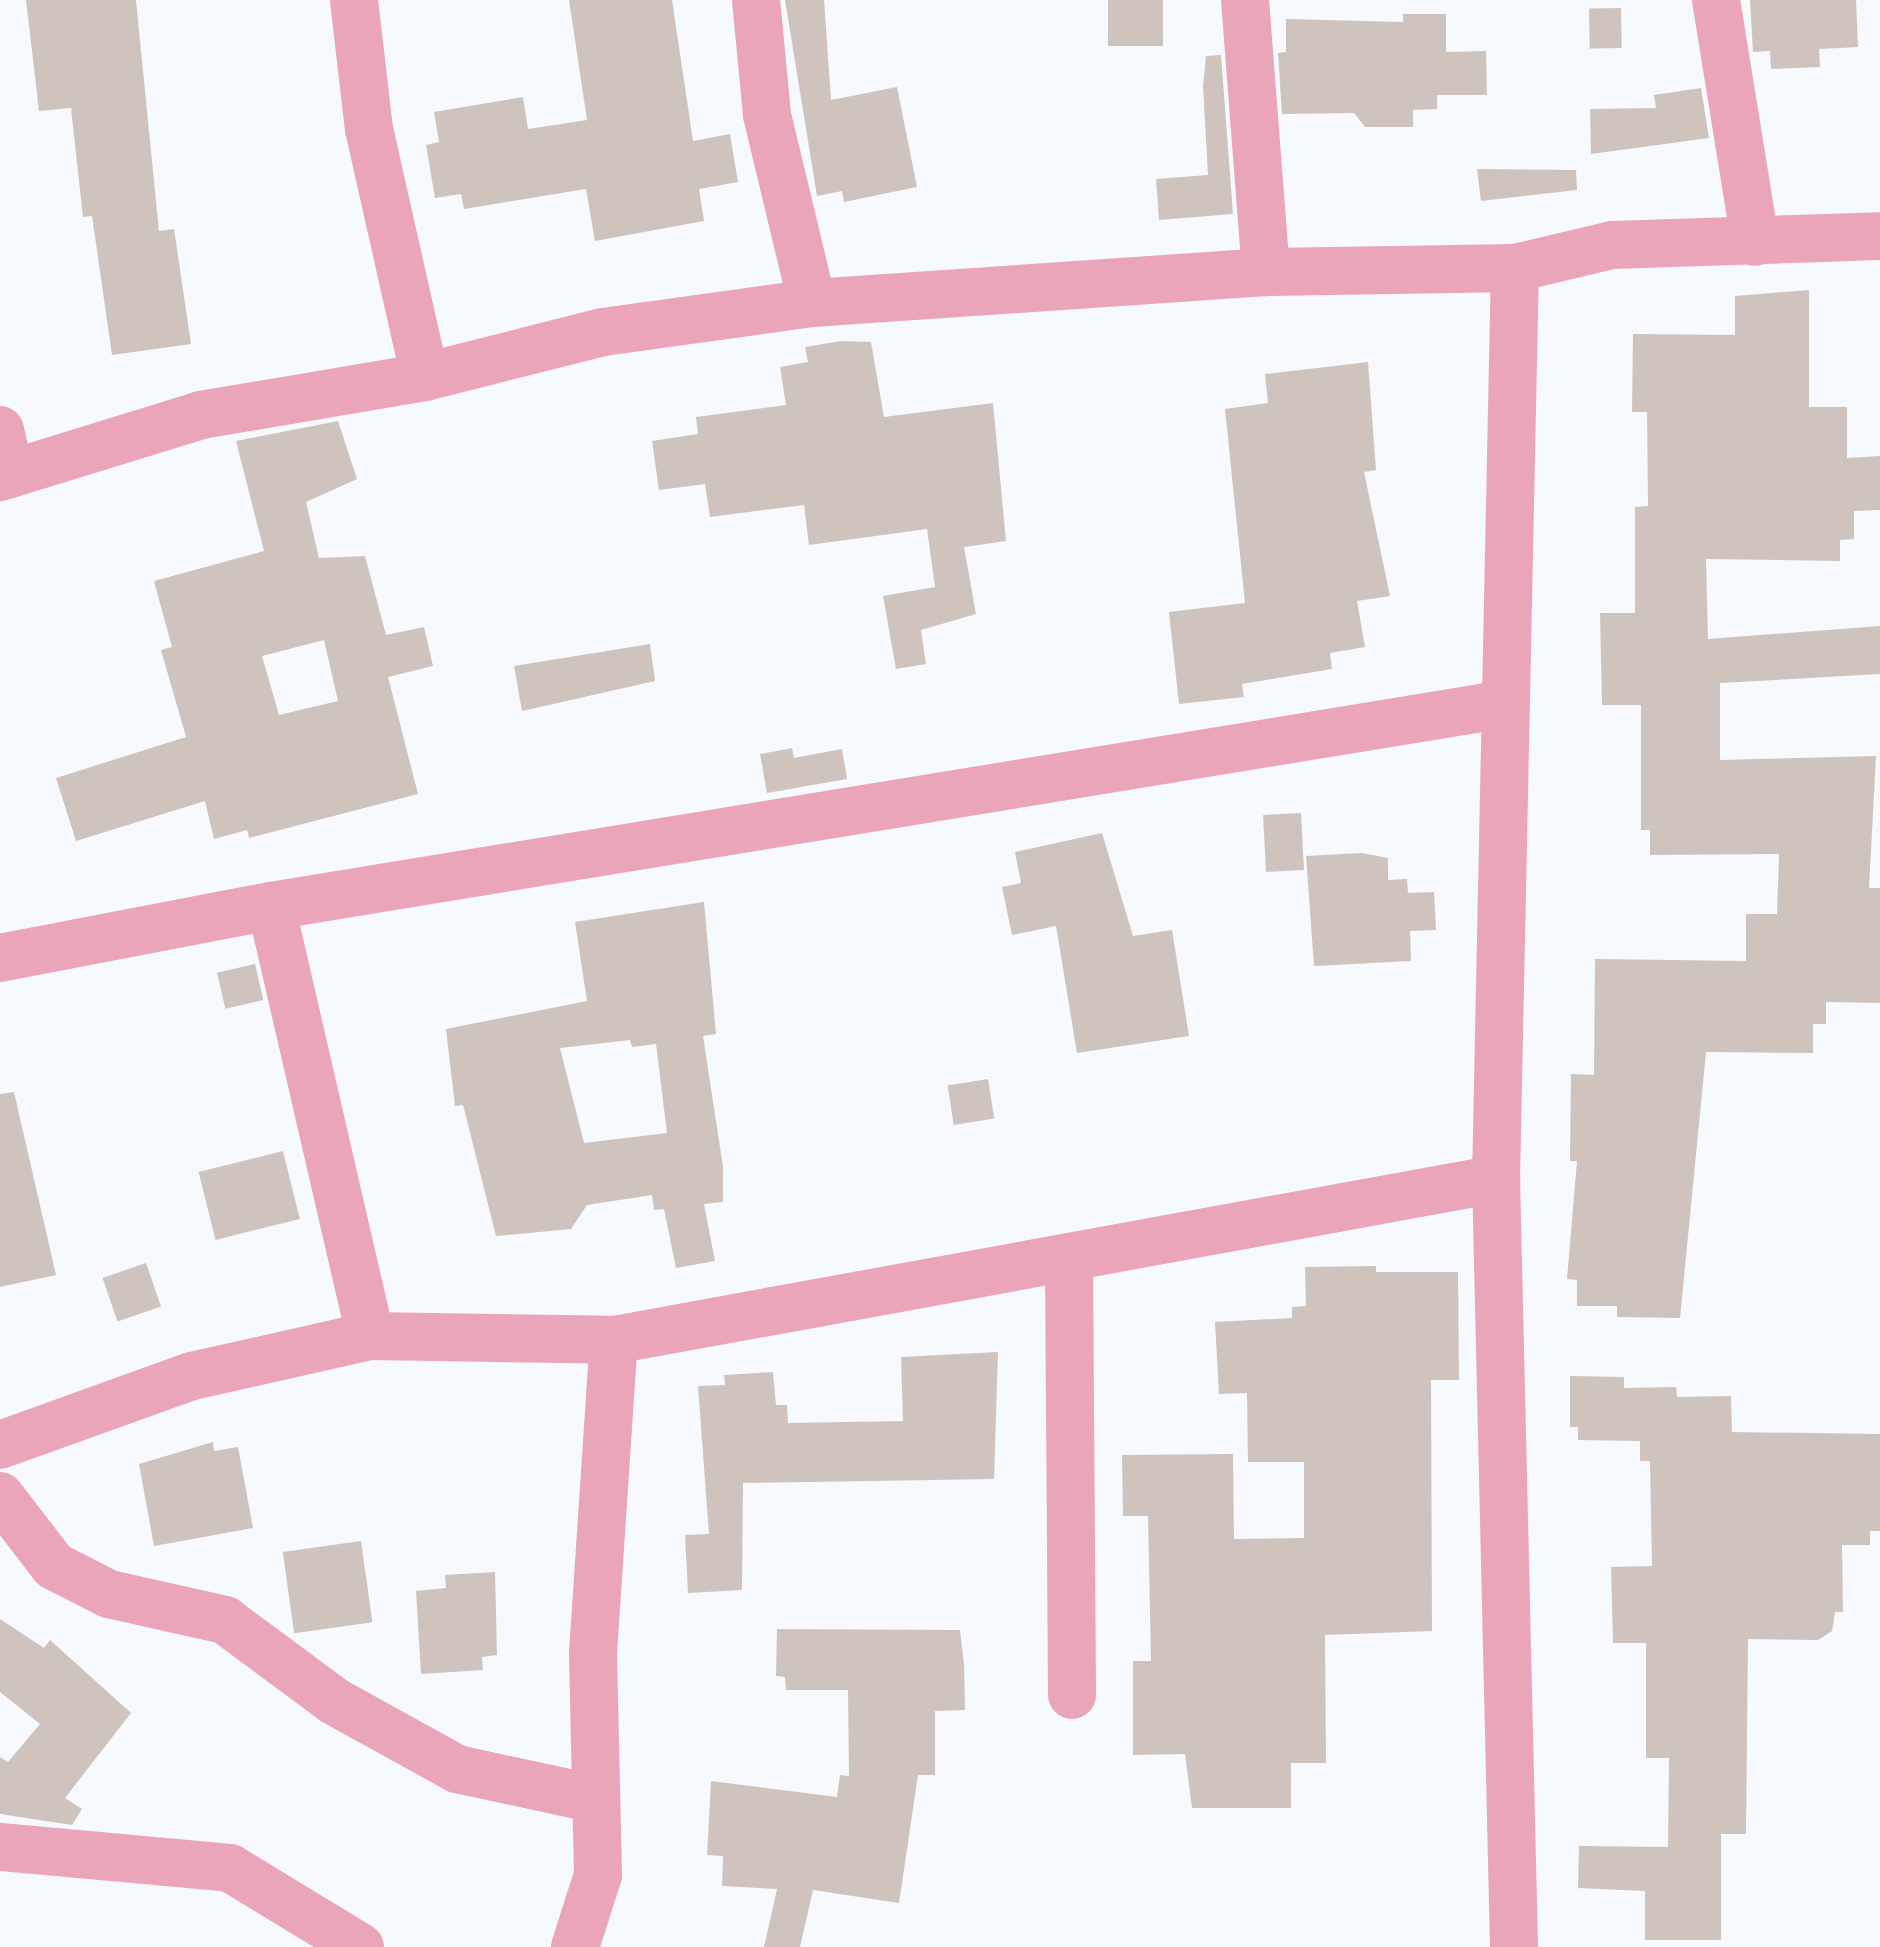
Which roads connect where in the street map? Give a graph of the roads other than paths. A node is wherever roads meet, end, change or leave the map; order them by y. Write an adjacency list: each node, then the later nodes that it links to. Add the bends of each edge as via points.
1 (354, 0): 10 (street, via 368,128)
2 (756, 0): 9 (street, via 767,115)
3 (1245, 0): 8 (street)
4 (1716, 0): 6 (street)
5 (1880, 236): 6 (street)
6 (1755, 242): 7 (street, via 1612,245)
7 (1515, 268): 8 (street); 12 (street)
8 (1266, 272): 9 (street)
9 (812, 303): 10 (street, via 603,332)
10 (425, 377): 11 (street, via 200,415)
11 (3, 460)
12 (1506, 704): 13 (street); 15 (street)
13 (271, 906): 14 (street); 17 (street)
14 (0, 958)
15 (1496, 1179): 16 (street); 26 (street)
16 (1069, 1261): 18 (street); 21 (street)
17 (370, 1336): 18 (street); 19 (street, via 192,1376)
18 (614, 1340): 22 (street, via 593,1653)
19 (0, 1445)
20 (0, 1496): 22 (street, via 54,1566 109,1594 226,1620 334,1702 457,1769)
21 (1072, 1695)
22 (596, 1799): 25 (street, via 598,1876)
23 (0, 1847): 24 (street, via 230,1868)
24 (359, 1947)
25 (575, 1947)
26 (1514, 1947)

